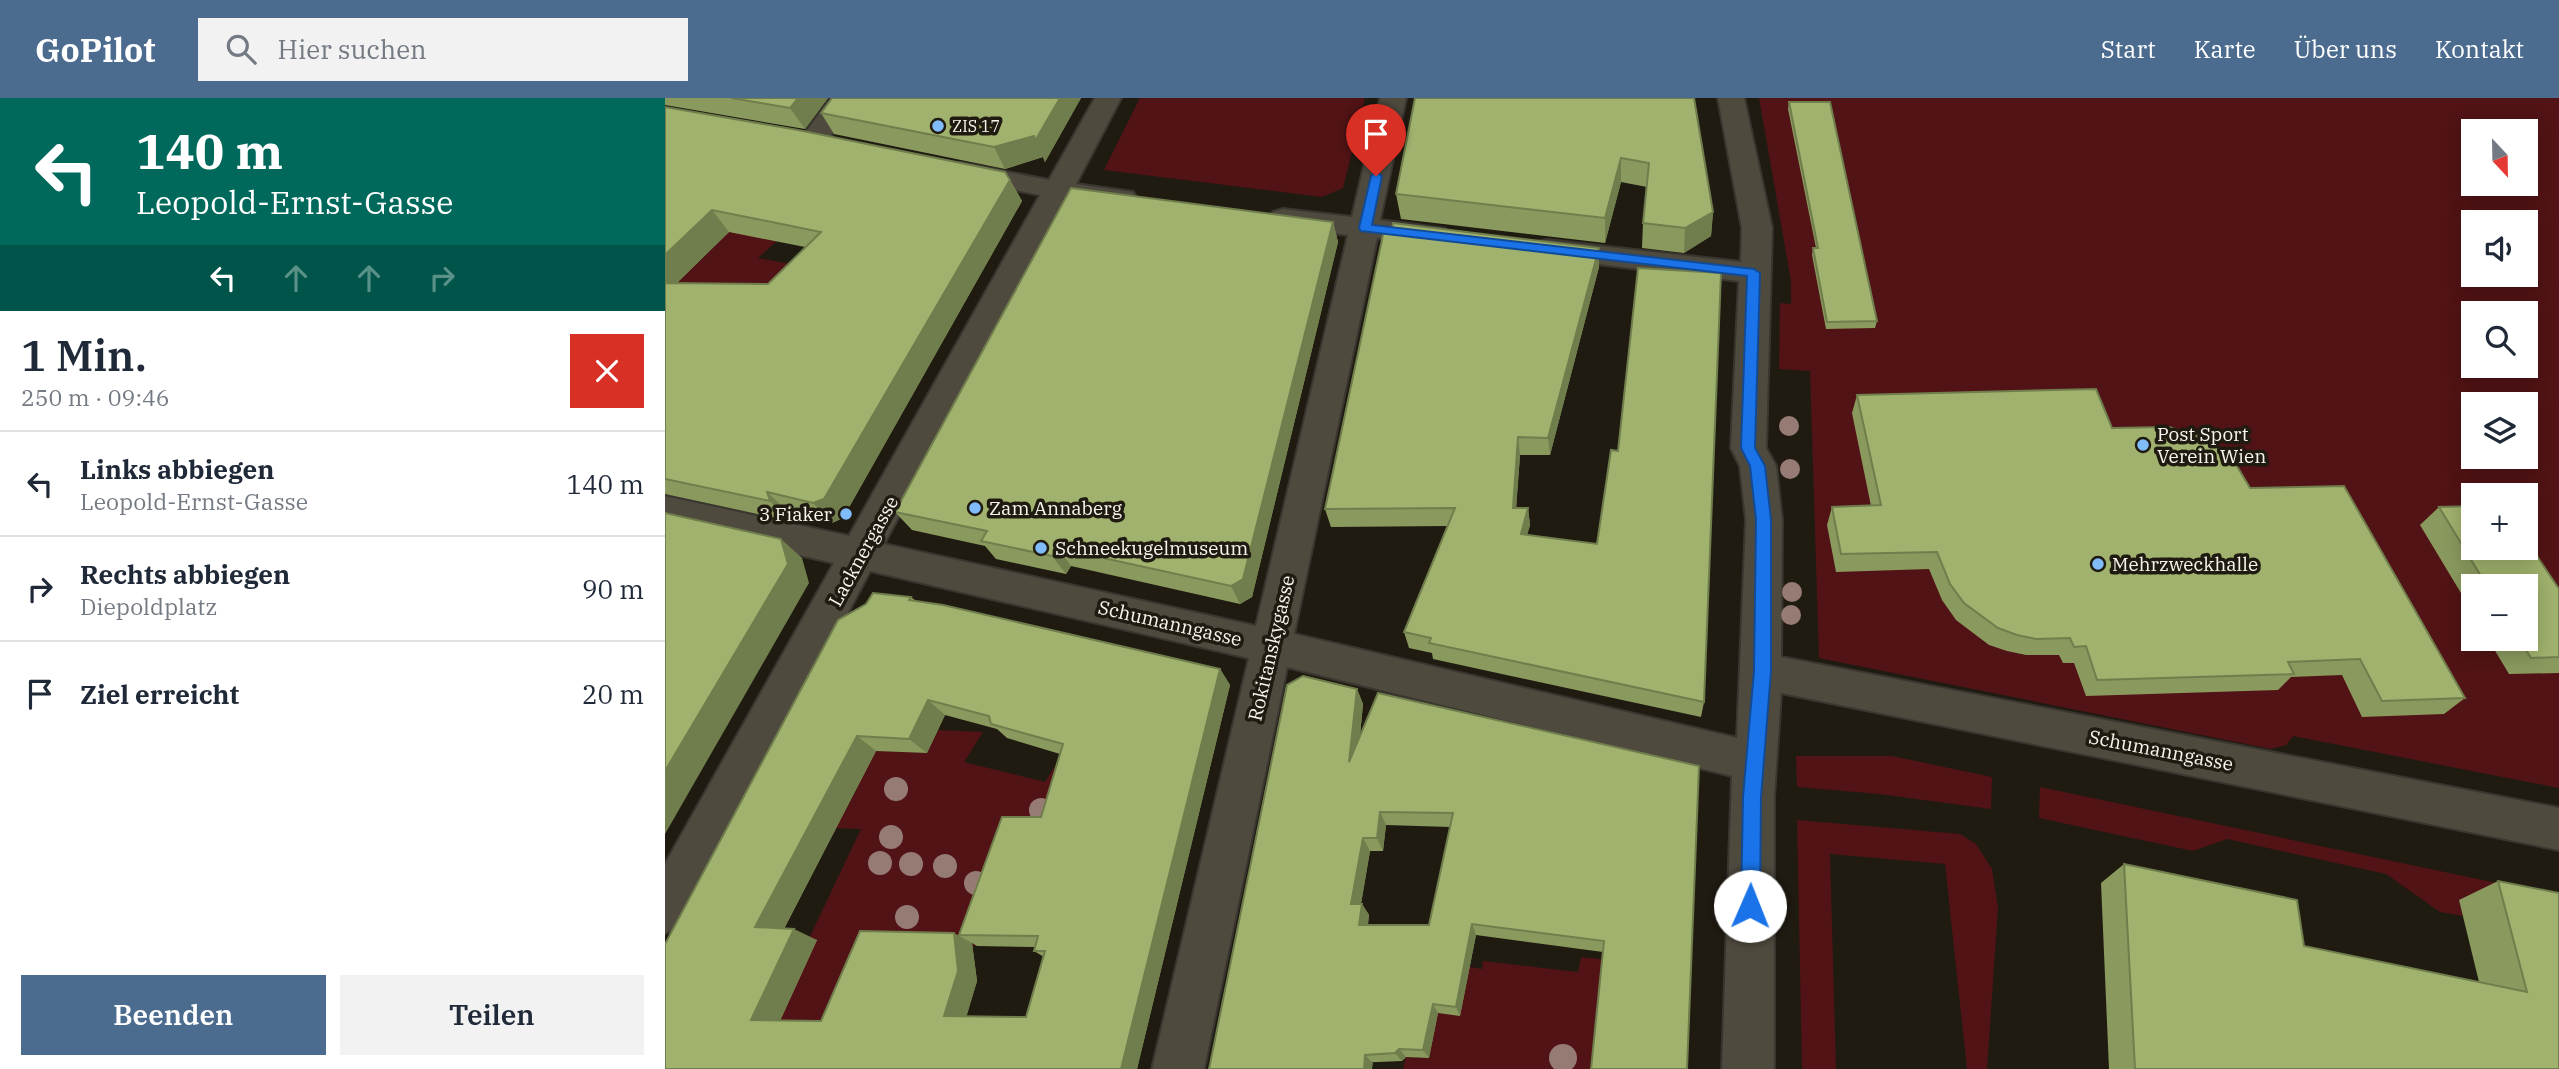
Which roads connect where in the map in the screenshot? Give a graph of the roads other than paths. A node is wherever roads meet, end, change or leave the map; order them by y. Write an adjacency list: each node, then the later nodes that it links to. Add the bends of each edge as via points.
1 (844, 98): 6 (street)
2 (1108, 98): 9 (street, Lacknergasse)
3 (1393, 98): 12 (street, Rokitanskygasse)
4 (1731, 98): 15 (street, via 1757,228)
5 (786, 136): 6 (street)
6 (813, 141): 7 (street)
7 (840, 147)
8 (935, 166): 9 (street)
9 (1057, 190): 10 (street); 17 (street, Lacknergasse)
10 (1153, 202)
11 (1259, 215): 12 (street)
12 (1365, 228): 13 (street); 18 (street, Rokitanskygasse)
13 (1460, 239)
14 (1514, 245): 15 (street)
15 (1754, 273): 19 (street, via 1748,448 1758,466 1763,520)
16 (665, 510): 17 (street, Schumanngasse)
17 (862, 554): 18 (street, Schumanngasse); 22 (street, Lacknergasse)
18 (1271, 646): 20 (street, Schumanngasse); 23 (street, Rokitanskygasse)
19 (1762, 671): 20 (street); 21 (street, Schumanngasse)
20 (1756, 762): 24 (street)
21 (2559, 829)
22 (665, 910)
23 (1178, 1069)
24 (1748, 1069)

